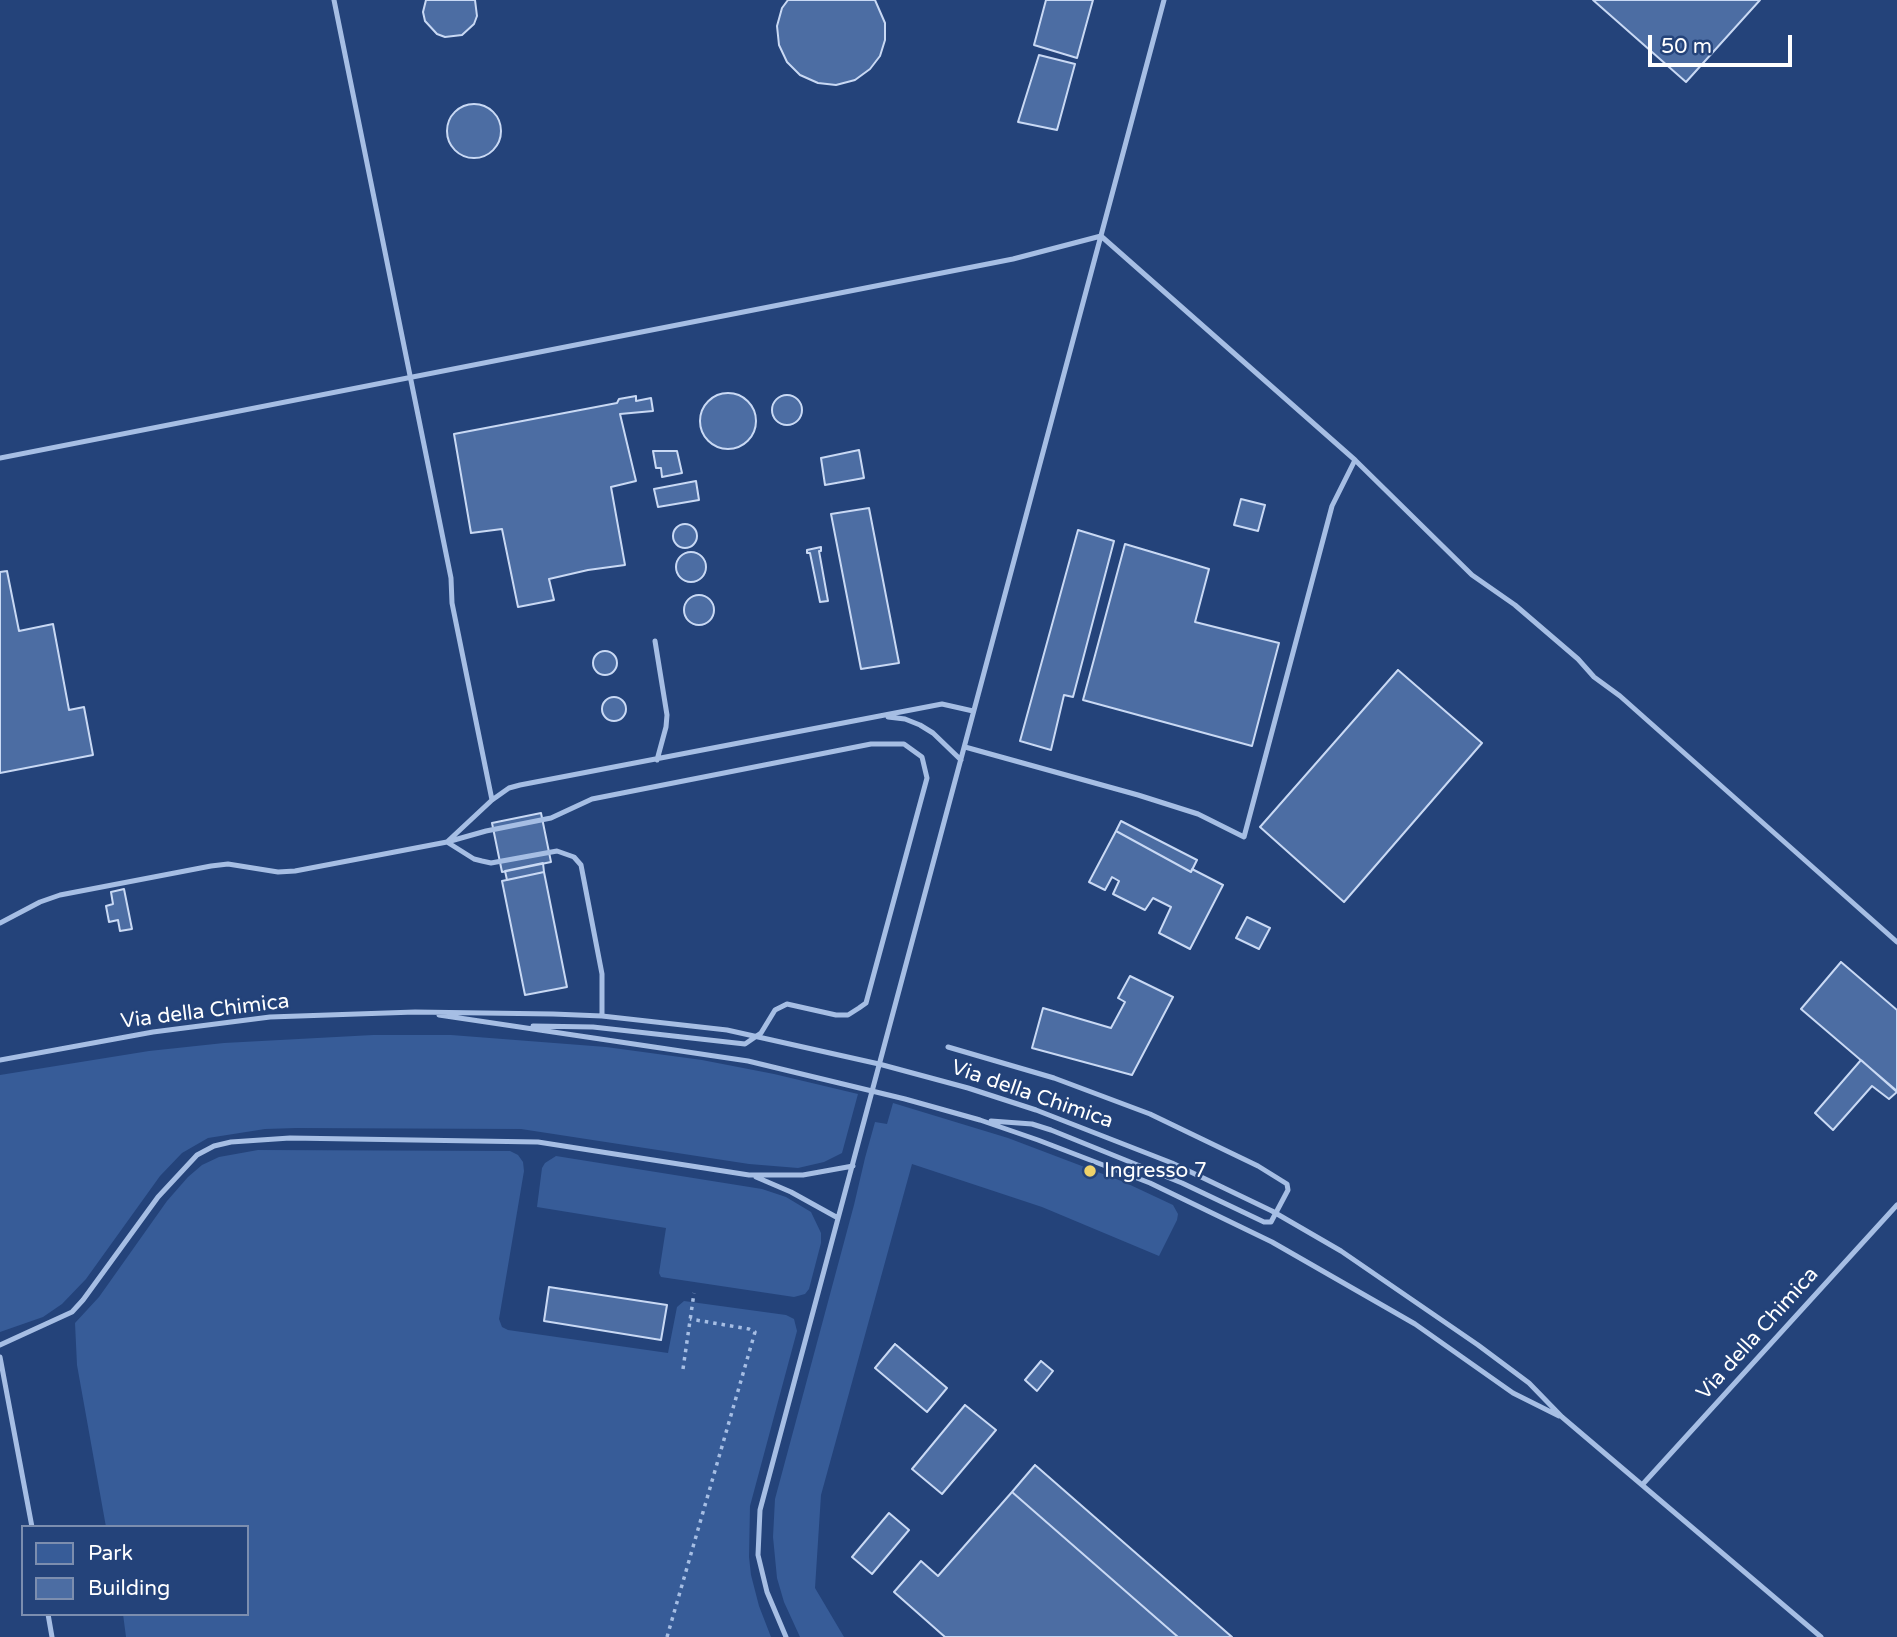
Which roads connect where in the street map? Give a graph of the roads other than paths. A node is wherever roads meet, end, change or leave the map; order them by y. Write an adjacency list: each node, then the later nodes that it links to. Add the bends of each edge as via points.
1 (334, 0): 4 (lane)
2 (1164, 0): 3 (lane)
3 (1101, 236): 4 (lane, via 1013,259); 6 (lane); 8 (lane)
4 (411, 378): 5 (lane); 13 (lane)
5 (0, 458)
6 (1354, 460): 10 (lane, via 1332,506 1244,837 1198,814); 16 (lane, via 1472,575 1578,659)
7 (655, 641): 11 (lane, via 667,715)
8 (973, 711): 9 (lane, via 942,704); 10 (lane)
9 (881, 716): 11 (lane); 12 (lane, via 920,725)
10 (965, 747): 12 (lane)
11 (657, 760): 13 (lane, via 520,785)
12 (961, 760): 23 (lane)
13 (492, 800): 14 (lane)
14 (447, 842): 15 (lane, via 295,872 211,866 60,895); 18 (lane, via 474,859 491,863 556,851 574,857 581,865 602,974); 20 (lane, via 551,818 592,799 804,757 885,742 914,750 922,757 927,778 866,1003 848,1015 836,1016 787,1004 775,1010)
15 (0, 923)
16 (1897, 942)
17 (415, 1012): 18 (lane, Via della Chimica); 19 (lane, Via della Chimica); 22 (lane, Via della Chimica, via 270,1017 153,1032)
18 (602, 1016): 20 (lane, Via della Chimica)
19 (513, 1025): 20 (lane, via 593,1027 737,1044); 24 (lane, Via della Chimica, via 713,1055)
20 (756, 1037): 23 (lane, Via della Chimica)
21 (948, 1047): 29 (lane, via 1101,1094 1222,1147 1287,1184)
22 (0, 1060)
23 (879, 1064): 24 (lane); 29 (lane, Via della Chimica, via 1036,1110 1172,1163)
24 (873, 1091): 25 (lane, Via della Chimica); 26 (lane)
25 (980, 1120): 29 (lane, via 1032,1124 1062,1134 1264,1222 1271,1222); 33 (lane, Via della Chimica, via 1150,1183 1262,1236 1415,1324 1513,1393)
26 (853, 1166): 27 (lane, via 803,1175); 30 (lane)
27 (750, 1175): 30 (lane); 31 (lane, via 538,1142 290,1138 231,1142 205,1150 189,1163 72,1312)
28 (1897, 1205): 34 (lane, Via della Chimica)
29 (1276, 1213): 33 (lane, Via della Chimica, via 1341,1251 1478,1345 1529,1383)
30 (838, 1218): 38 (lane, via 760,1510 758,1555)
31 (0, 1345)
32 (0, 1357): 35 (lane)
33 (1562, 1417): 34 (lane, Via della Chimica)
34 (1642, 1485): 39 (lane, Via della Chimica)
35 (32, 1525)
36 (48, 1616): 37 (lane)
37 (52, 1637)
38 (786, 1637)
39 (1821, 1637)

